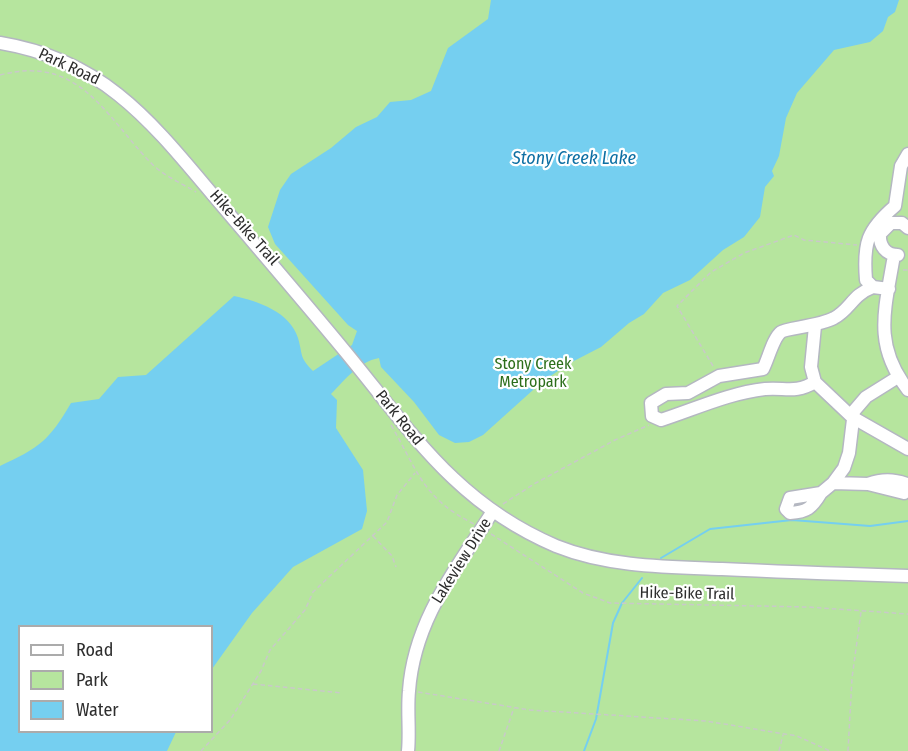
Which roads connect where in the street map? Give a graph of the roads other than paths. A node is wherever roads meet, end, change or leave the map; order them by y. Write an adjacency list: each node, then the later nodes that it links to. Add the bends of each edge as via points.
1 (0, 43): 18 (street, Park Road, via 67,62 126,98 183,159 431,458 455,483)
2 (908, 154): 5 (street, via 901,166 895,206 876,222 867,245)
3 (908, 228): 4 (street, via 896,222 882,229 881,245)
4 (898, 258): 6 (street)
5 (867, 286): 6 (street); 7 (street, via 841,313)
6 (889, 289): 9 (street, via 885,348)
7 (815, 326): 8 (street, via 788,328 779,333 764,369); 10 (street)
8 (743, 373): 12 (street); 12 (street, via 719,376 688,393 666,394 651,403 652,416 661,420)
9 (898, 377): 11 (street); 13 (street, via 866,397)
10 (815, 382): 12 (street, via 790,391 767,389); 13 (street)
11 (908, 390)
12 (746, 393)
13 (852, 417): 14 (street); 15 (street, via 849,453)
14 (908, 449)
15 (833, 483): 16 (street); 17 (street)
16 (868, 484)
17 (821, 493)
18 (493, 512): 19 (street, Park Road, via 558,547 648,566); 20 (street, Lakeview Drive, via 443,586 418,640 409,691)
19 (908, 576)
20 (408, 751)

